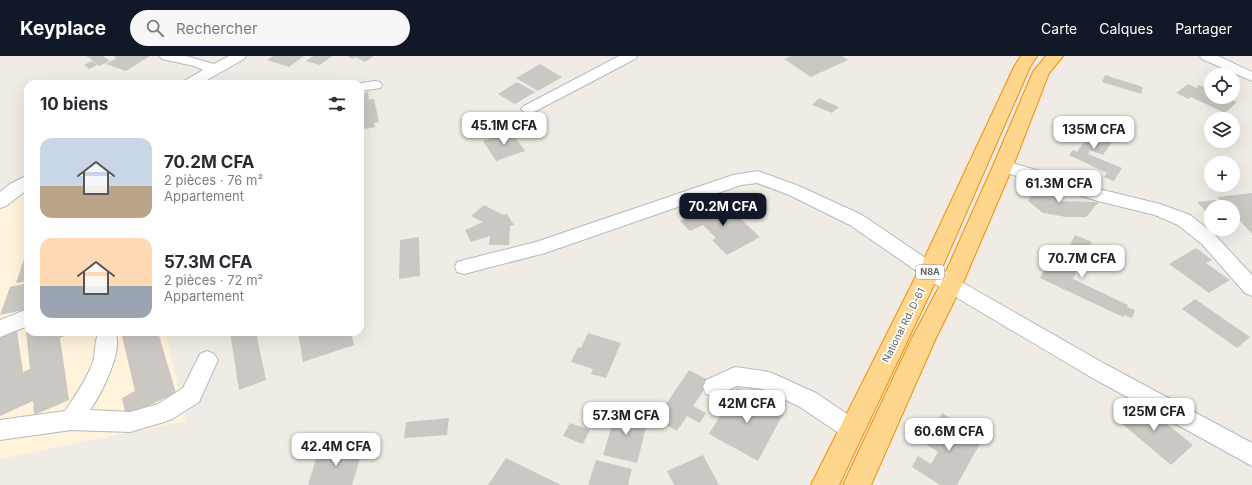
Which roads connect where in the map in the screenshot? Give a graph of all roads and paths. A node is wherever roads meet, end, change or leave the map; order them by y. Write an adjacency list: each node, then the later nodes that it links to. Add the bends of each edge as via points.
1 (168, 56): 7 (street)
2 (239, 56): 7 (street)
3 (630, 56): 12 (street)
4 (1029, 56): 17 (highway, National Rd. D-61 / N8A)
5 (1055, 56): 13 (highway, N8A, via 1041,72)
6 (1207, 56): 8 (street)
7 (215, 70): 9 (street)
8 (1252, 77)
9 (196, 80)
10 (375, 85): 11 (street)
11 (364, 86)
12 (529, 110)
13 (1003, 166): 18 (highway, N8A); 19 (street, via 1098,195 1160,210 1184,220 1208,239)
14 (24, 183): 15 (street)
15 (0, 202)
16 (464, 267): 17 (street, via 538,248 739,178 758,178 794,190 856,220)
17 (930, 270): 18 (street); 26 (highway, National Rd. D-61 / N8A)
18 (951, 285): 28 (street, via 1097,370); 30 (highway, N8A)
19 (1252, 288)
20 (24, 319): 21 (street)
21 (0, 329)
22 (107, 336): 25 (street, via 104,361 91,391)
23 (207, 360): 25 (street, via 190,395 164,412 130,422)
24 (714, 386): 26 (street, via 735,376 764,380 808,400)
25 (70, 420): 27 (street)
26 (851, 429): 29 (highway, National Rd. D-61 / N8A)
27 (0, 430)
28 (1252, 455)
29 (825, 485)
30 (857, 485)

